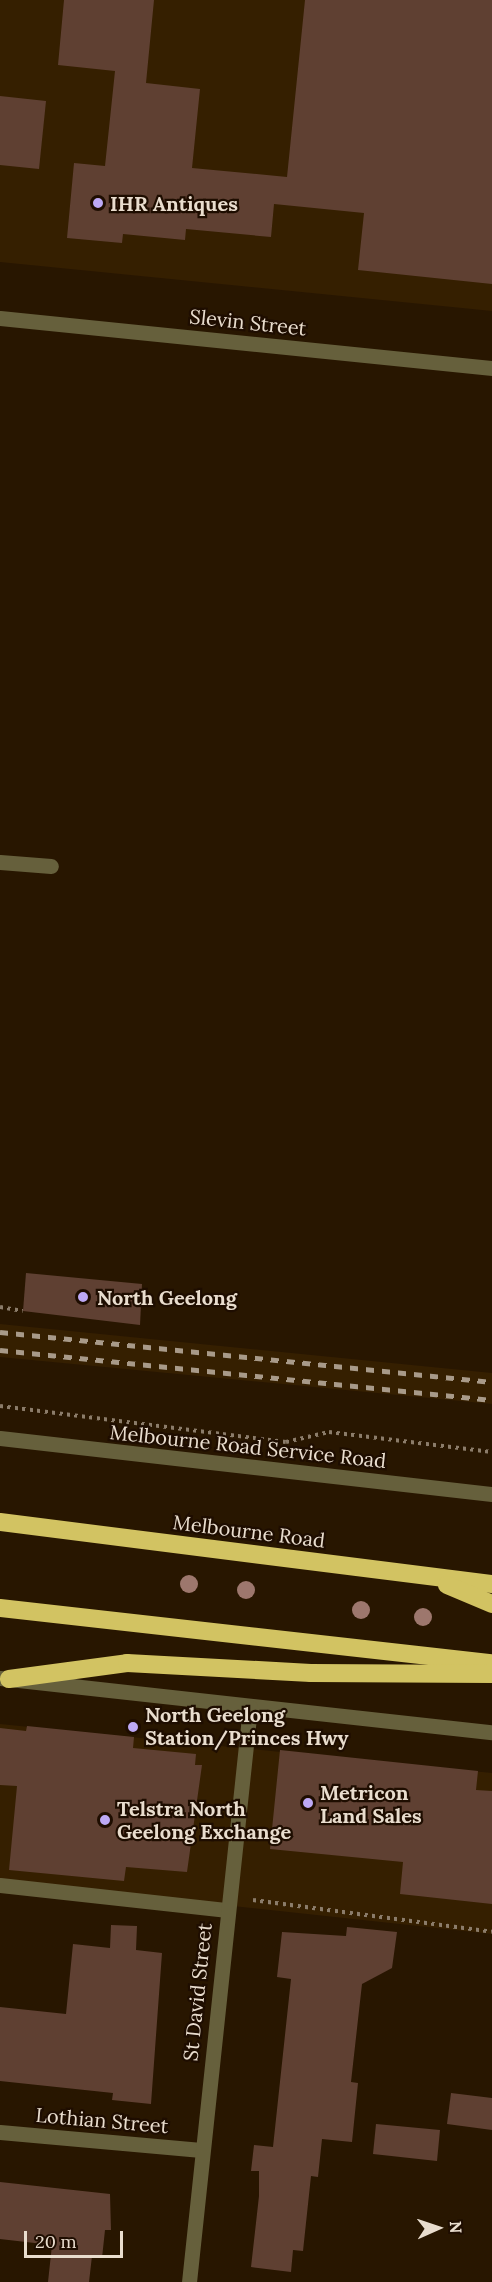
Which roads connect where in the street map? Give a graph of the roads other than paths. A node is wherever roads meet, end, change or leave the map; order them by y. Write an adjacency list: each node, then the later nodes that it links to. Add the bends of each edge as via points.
1 (0, 318): 2 (street, Slevin Street)
2 (492, 368)
3 (0, 862): 4 (street)
4 (51, 866)
5 (0, 1438): 6 (street, Melbourne Road Service Road)
6 (492, 1494)
7 (0, 1522): 8 (highway, Melbourne Road)
8 (426, 1576): 9 (highway, Melbourne Road); 10 (highway)
9 (492, 1584)
10 (492, 1604)
11 (0, 1608): 12 (highway)
12 (492, 1663)
13 (492, 1674): 14 (highway, via 311,1673 127,1663)
14 (4, 1678): 15 (street)
15 (250, 1707): 16 (street); 18 (street, St David Street)
16 (492, 1732)
17 (0, 1886): 18 (street)
18 (228, 1903): 20 (street, St David Street)
19 (0, 2132): 20 (street, Lothian Street)
20 (201, 2151): 21 (street, St David Street)
21 (189, 2282)

